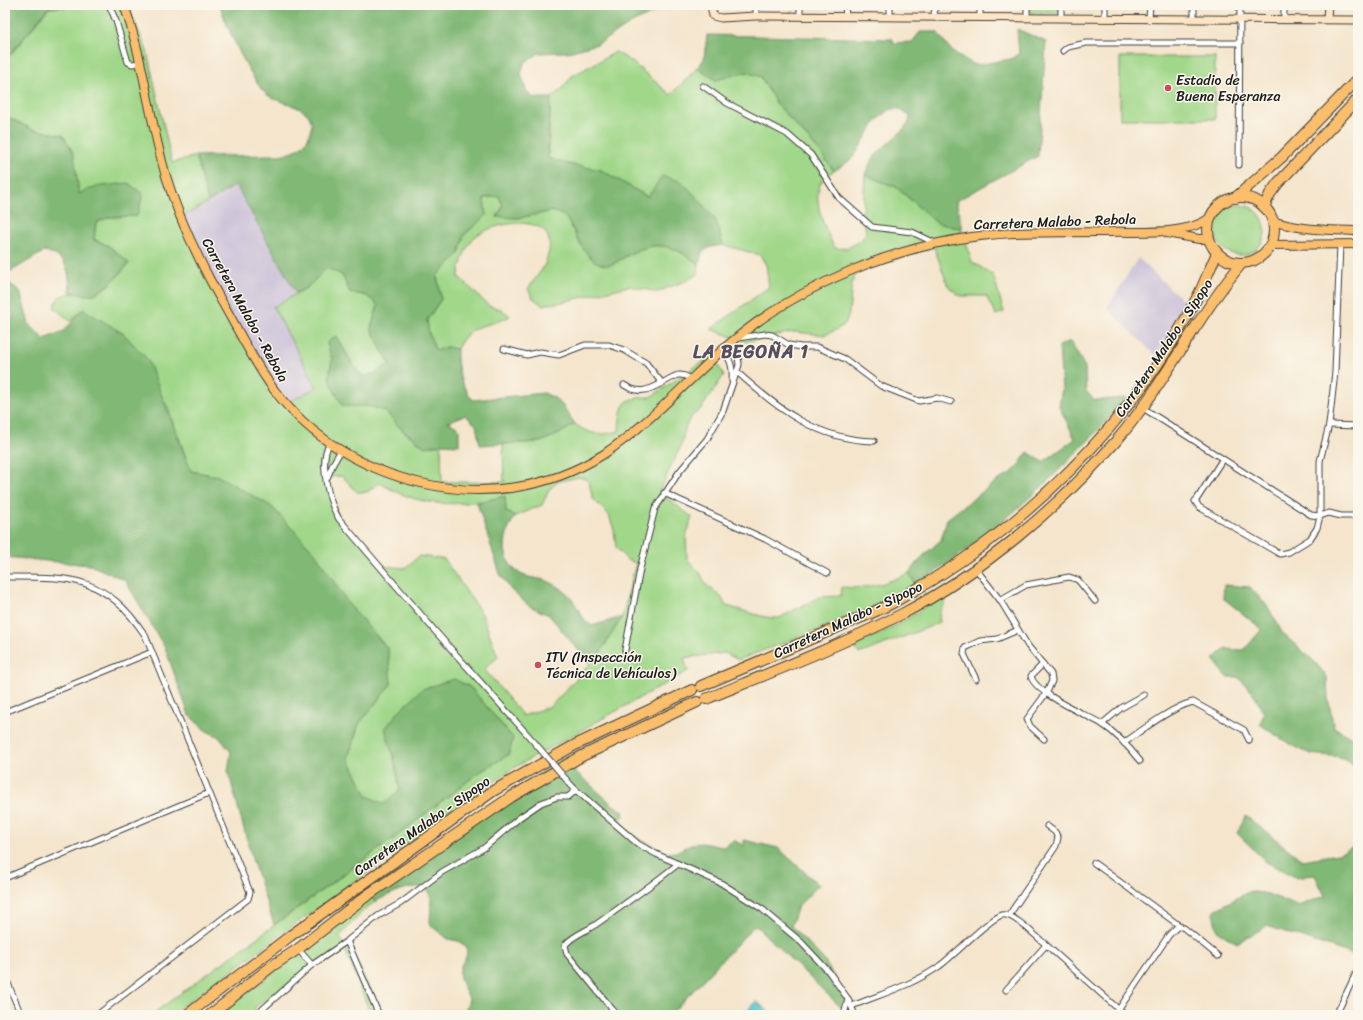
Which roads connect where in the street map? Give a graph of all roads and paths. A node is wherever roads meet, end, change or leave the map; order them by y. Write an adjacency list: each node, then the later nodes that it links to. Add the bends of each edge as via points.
1 (109, 5): 35 (street, via 128,62)
2 (124, 5): 35 (main road, Carretera Malabo - Rebola)
3 (710, 5): 18 (street, via 716,18)
4 (756, 5): 18 (street)
5 (800, 5): 19 (street)
6 (846, 5): 20 (street)
7 (890, 5): 21 (street)
8 (934, 5): 22 (street)
9 (980, 5): 23 (street)
10 (1027, 5): 24 (street)
11 (1061, 5): 25 (street)
12 (1105, 5): 26 (street)
13 (1150, 5): 27 (street)
14 (1194, 5): 28 (street)
15 (1240, 5): 29 (street)
16 (1284, 5): 30 (street)
17 (1328, 5): 31 (street)
18 (756, 16): 19 (street)
19 (800, 16): 20 (street)
20 (846, 17): 21 (street)
21 (890, 17): 22 (street)
22 (934, 17): 23 (street)
23 (980, 17): 24 (street)
24 (1027, 17): 25 (street)
25 (1061, 17): 26 (street)
26 (1105, 18): 27 (street)
27 (1150, 18): 28 (street)
28 (1194, 18): 29 (street)
29 (1240, 18): 30 (street); 33 (street)
30 (1284, 18): 31 (street)
31 (1327, 18): 32 (street)
32 (1358, 20)
33 (1240, 43): 34 (street, via 1086,43 1068,47); 39 (street)
34 (1063, 51)
35 (141, 63): 66 (main road, Carretera Malabo - Rebola, via 150,116 166,176 182,222 207,275 273,389 298,418)
36 (1358, 78): 40 (highway, via 1282,157)
37 (703, 86): 47 (street, via 727,103 787,134 811,155 839,198 872,227 912,232)
38 (1358, 99): 41 (highway, via 1278,183)
39 (1240, 165)
40 (1235, 198): 41 (highway, via 1248,198); 42 (highway, via 1220,205)
41 (1264, 207): 43 (highway)
42 (1210, 218): 44 (main road, Carretera Malabo - Rebola, via 1192,226); 46 (highway)
43 (1272, 221): 45 (main road, via 1311,229); 48 (highway, via 1273,233)
44 (1160, 231): 46 (main road, Carretera Malabo - Rebola); 47 (main road, Carretera Malabo - Rebola, via 1012,233)
45 (1358, 231)
46 (1209, 239): 51 (highway)
47 (936, 244): 53 (main road, Carretera Malabo - Rebola, via 861,267 804,292 769,313)
48 (1270, 244): 49 (main road); 52 (highway, via 1258,258)
49 (1340, 244): 50 (main road); 63 (street, via 1335,372)
50 (1358, 244)
51 (1216, 252): 52 (highway, via 1228,260); 112 (highway, Carretera Malabo - Sipopo, via 1187,315 1132,400 1104,434 1066,474 1008,526 954,567 895,602 696,688 575,745 493,791 290,936)
52 (1242, 263): 62 (highway, Carretera Malabo - Sipopo, via 1222,287)
53 (734, 340): 54 (main road, Carretera Malabo - Rebola); 56 (street, via 739,360); 61 (street, via 765,334 772,335 789,345 817,347 845,359 881,386 919,401 937,398)
54 (722, 349): 57 (main road, Carretera Malabo - Rebola); 59 (street, via 732,367)
55 (504, 350): 58 (street, via 527,355 540,352 559,355 585,345 609,345 624,350 646,363)
56 (738, 372): 59 (street); 65 (street, via 783,411 802,423 846,439)
57 (692, 379): 58 (street, via 678,374); 67 (main road, Carretera Malabo - Rebola, via 604,454 541,483 475,492 444,488 405,480 373,468)
58 (662, 384): 60 (street, via 639,392)
59 (732, 384): 70 (street, via 723,411 714,427)
60 (624, 385)
61 (951, 402)
62 (1143, 408): 68 (street); 73 (highway, Carretera Malabo - Sipopo, via 1074,486)
63 (1329, 425): 64 (street); 71 (street, via 1320,461)
64 (1358, 426)
65 (874, 441)
66 (330, 444): 67 (main road, Carretera Malabo - Rebola); 69 (street, via 324,457)
67 (341, 450): 69 (street)
68 (1222, 460): 71 (street, via 1312,515); 71 (street, via 1196,499 1196,504 1280,554 1285,554 1314,535)
69 (327, 478): 91 (street, bridge, via 331,503 339,519)
70 (664, 493): 74 (street, via 766,539); 79 (street, via 655,509 640,569)
71 (1320, 516): 72 (street, via 1329,512 1341,516)
72 (1358, 516)
73 (976, 569): 76 (street); 101 (highway, Carretera Malabo - Sipopo, via 902,614 796,662 702,700 582,756 517,793 365,897)
74 (827, 573)
75 (5, 577): 80 (street, via 53,577 90,584 132,615)
76 (1000, 600): 77 (street, via 1026,585 1069,576 1078,580); 78 (street)
77 (1095, 602)
78 (1018, 630): 81 (street); 82 (street, via 965,648 964,654)
79 (625, 650)
80 (152, 652): 85 (street); 92 (street)
81 (1043, 664): 83 (street, via 1052,677); 83 (street, via 1033,673 1032,678)
82 (976, 679)
83 (1047, 692): 86 (street, via 1069,708); 87 (street, via 1026,719)
84 (1144, 695): 86 (street, via 1121,708)
85 (5, 712)
86 (1102, 724): 89 (street)
87 (1044, 739)
88 (1250, 740): 89 (street, via 1244,730 1193,702 1148,726)
89 (1124, 743): 90 (street)
90 (1140, 761)
91 (576, 790): 95 (street, via 638,844); 99 (street, via 568,797 549,800 529,811 484,848 442,872 401,903 378,916)
92 (209, 793): 96 (street); 111 (street, via 250,896)
93 (1047, 826): 97 (street, via 1058,838 1056,846)
94 (1094, 863): 98 (street)
95 (678, 864): 107 (street, via 721,883 762,909 801,942 829,972); 116 (street, via 642,893 564,946 567,954)
96 (5, 878)
97 (1009, 915): 100 (street); 108 (street, via 1002,915 991,922 938,968)
98 (1180, 926): 102 (street); 109 (street, via 1169,935)
99 (347, 942): 103 (street); 115 (street)
100 (1046, 945): 106 (street); 109 (street)
101 (298, 949): 103 (street); 113 (highway, Carretera Malabo - Sipopo)
102 (1218, 956)
103 (312, 966): 114 (street)
104 (1358, 969): 120 (street)
105 (5, 976): 110 (street)
106 (1006, 990)
107 (848, 999): 108 (street); 117 (street)
108 (852, 1006): 118 (street)
109 (1119, 1009): 119 (street)
110 (21, 1015)
111 (97, 1015)
112 (187, 1015)
113 (210, 1015)
114 (256, 1015)
115 (379, 1015)
116 (617, 1015)
117 (844, 1015)
118 (855, 1015)
119 (1125, 1015)
120 (1336, 1015)

